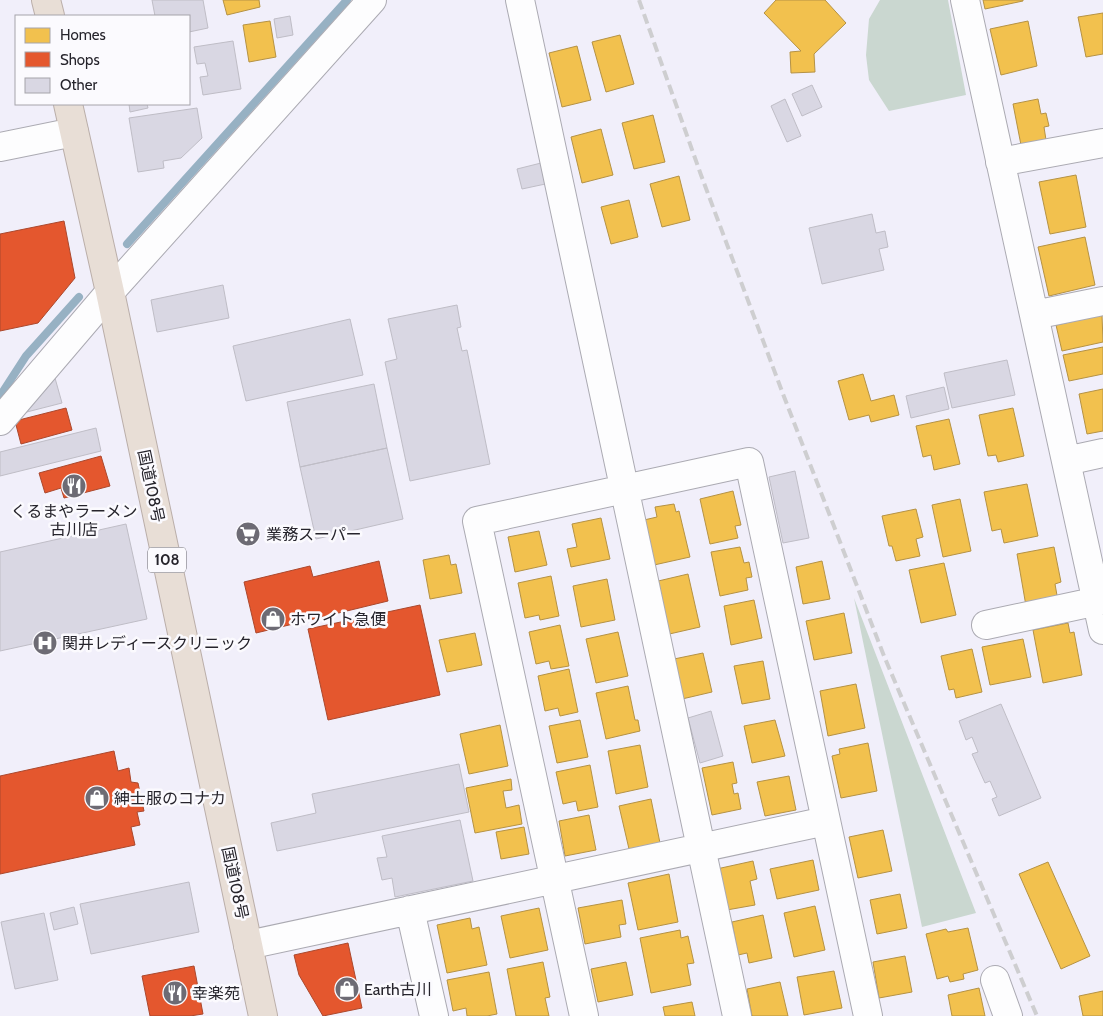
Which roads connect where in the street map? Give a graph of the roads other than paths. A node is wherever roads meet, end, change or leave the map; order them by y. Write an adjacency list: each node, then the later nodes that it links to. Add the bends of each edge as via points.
1 (46, 0): 5 (highway)
2 (372, 0): 11 (street)
3 (520, 0): 17 (street)
4 (964, 0): 10 (street)
5 (50, 15)
6 (68, 105): 7 (highway, 国道108号 / 108)
7 (74, 132): 9 (street); 11 (highway, 国道108号 / 108)
8 (1103, 143): 10 (street)
9 (0, 146)
10 (1000, 162): 13 (street)
11 (110, 292): 14 (street); 25 (highway, 国道108号 / 108)
12 (1103, 301): 13 (street)
13 (1034, 315): 16 (street)
14 (0, 421)
15 (1103, 453): 16 (street)
16 (1066, 461): 18 (street)
17 (624, 489): 21 (street, via 749,462); 22 (street); 23 (street, via 477,521)
18 (1100, 601): 19 (street); 20 (street)
19 (986, 625)
20 (1103, 630)
21 (826, 821): 22 (street); 31 (street)
22 (701, 848): 23 (street); 30 (street)
23 (554, 879): 24 (street); 29 (street)
24 (410, 910): 25 (street); 28 (street)
25 (248, 945): 27 (highway, 国道108号 / 108)
26 (995, 980): 32 (street)
27 (263, 1016)
28 (434, 1016)
29 (584, 1016)
30 (737, 1016)
31 (868, 1016)
32 (1008, 1016)

